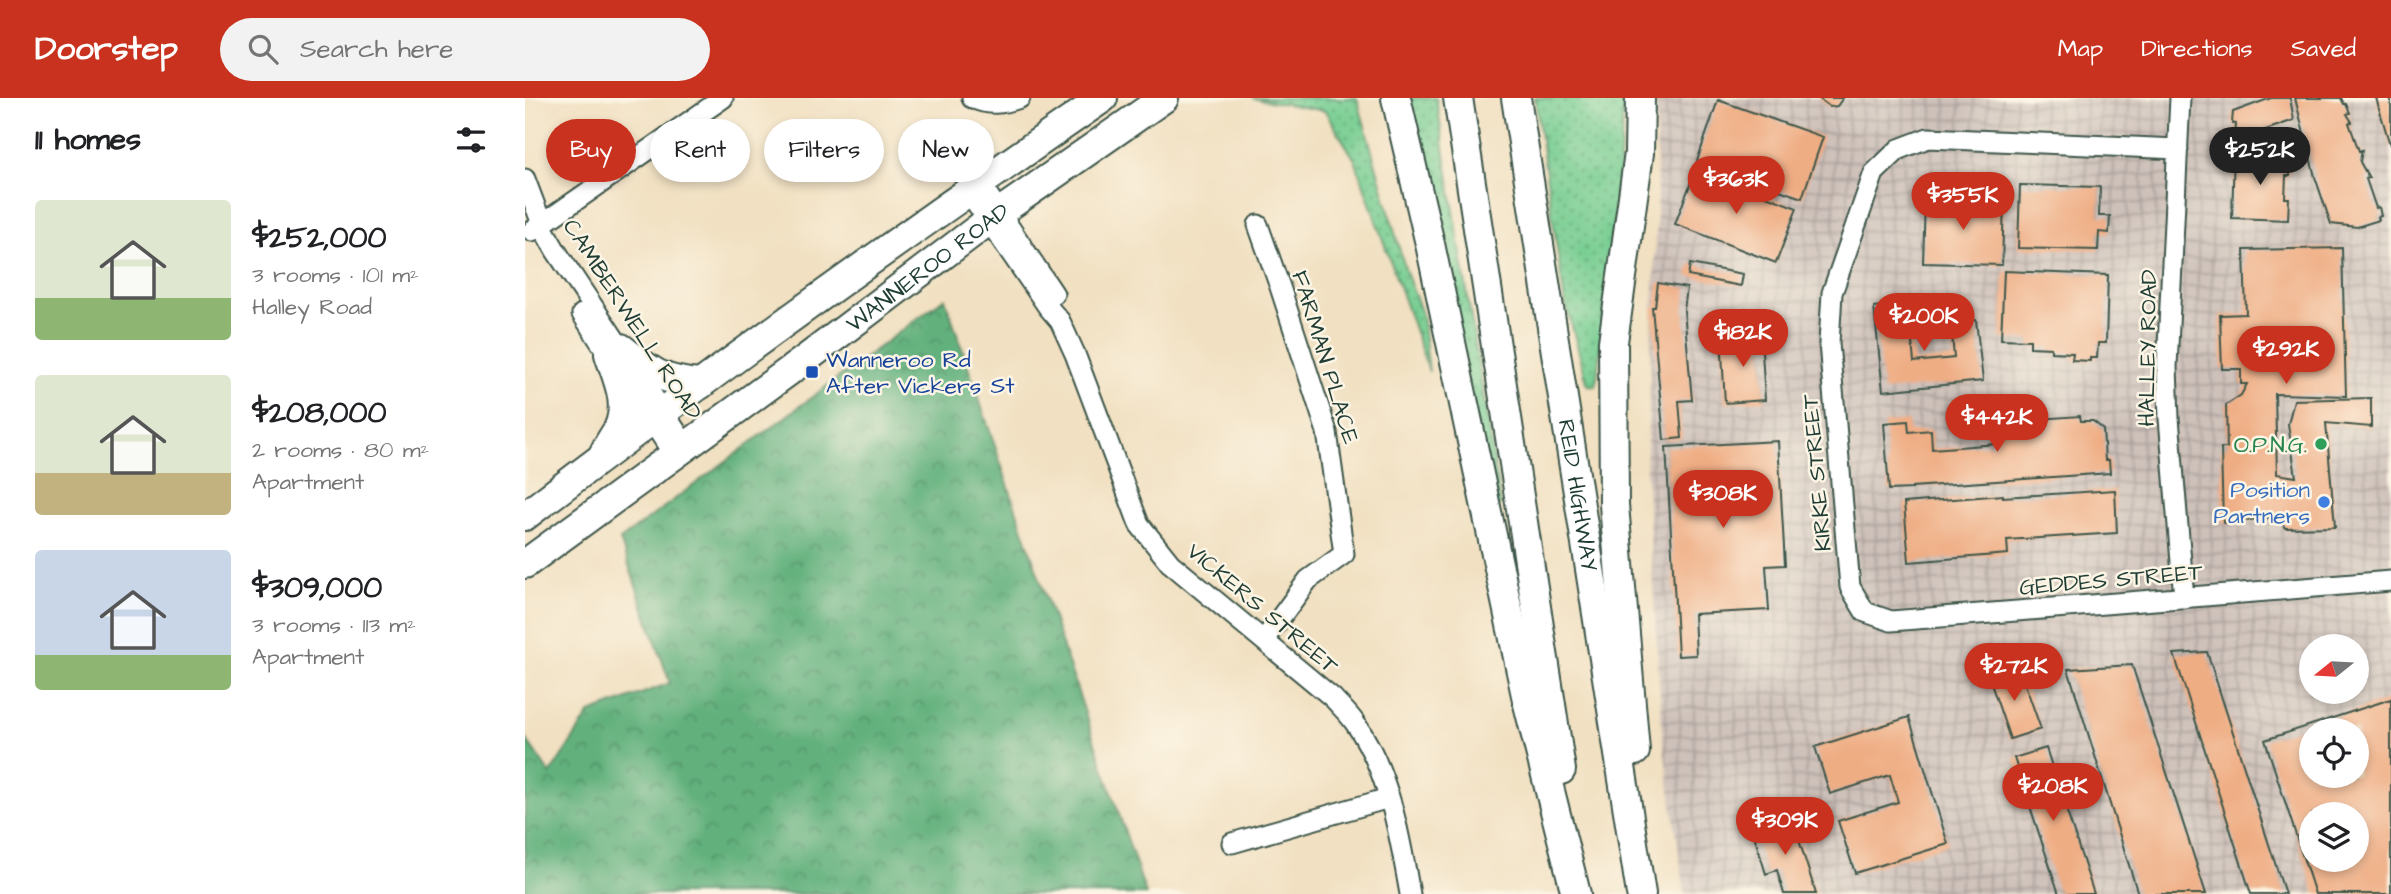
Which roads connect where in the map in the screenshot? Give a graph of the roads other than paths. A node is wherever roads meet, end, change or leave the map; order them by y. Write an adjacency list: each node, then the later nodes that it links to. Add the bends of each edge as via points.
1 (723, 98): 15 (street)
2 (1020, 98): 10 (street, via 1005,103)
3 (1103, 98): 13 (highway, WANNEROO ROAD)
4 (1164, 98): 14 (highway, WANNEROO ROAD)
5 (1396, 98): 31 (highway, via 1527,700)
6 (1458, 98): 31 (highway)
7 (1516, 98): 32 (highway, REID HIGHWAY)
8 (1640, 98): 32 (highway, via 1639,153 1613,355 1614,505 1635,746)
9 (2180, 98): 11 (street, HALLEY ROAD)
10 (978, 100)
11 (2178, 149): 25 (street, KIRKE STREET, via 1928,138 1899,149 1874,173 1832,293 1829,319); 26 (street, HALLEY ROAD, via 2167,367)
12 (525, 179): 15 (street, CAMBERWELL ROAD)
13 (974, 187): 14 (street, VICKERS STREET); 18 (highway, WANNEROO ROAD)
14 (994, 216): 20 (highway, WANNEROO ROAD); 27 (street, VICKERS STREET, via 1060,303 1060,321 1139,524 1170,563)
15 (533, 224): 17 (street, CAMBERWELL ROAD, via 556,251)
16 (1258, 225): 27 (street, FARMAN PLACE, via 1328,432 1344,554 1308,580)
17 (615, 351): 18 (highway, via 669,380); 19 (street, CAMBERWELL ROAD); 21 (highway, via 624,410)
18 (701, 384): 19 (highway, WANNEROO ROAD)
19 (658, 416): 20 (street, CAMBERWELL ROAD); 21 (highway, WANNEROO ROAD)
20 (680, 450): 23 (highway, WANNEROO ROAD)
21 (603, 456): 22 (highway, WANNEROO ROAD)
22 (525, 516)
23 (525, 564)
24 (2391, 581): 26 (street, GEDDES STREET)
25 (1850, 587): 26 (street, GEDDES STREET, via 1865,612 1891,621)
26 (2184, 598)
27 (1264, 640): 28 (street, VICKERS STREET, via 1356,723)
28 (1389, 798): 29 (street); 30 (street, VICKERS STREET, via 1399,827)
29 (1233, 843)
30 (1410, 894)
31 (1578, 894)
32 (1641, 894)

